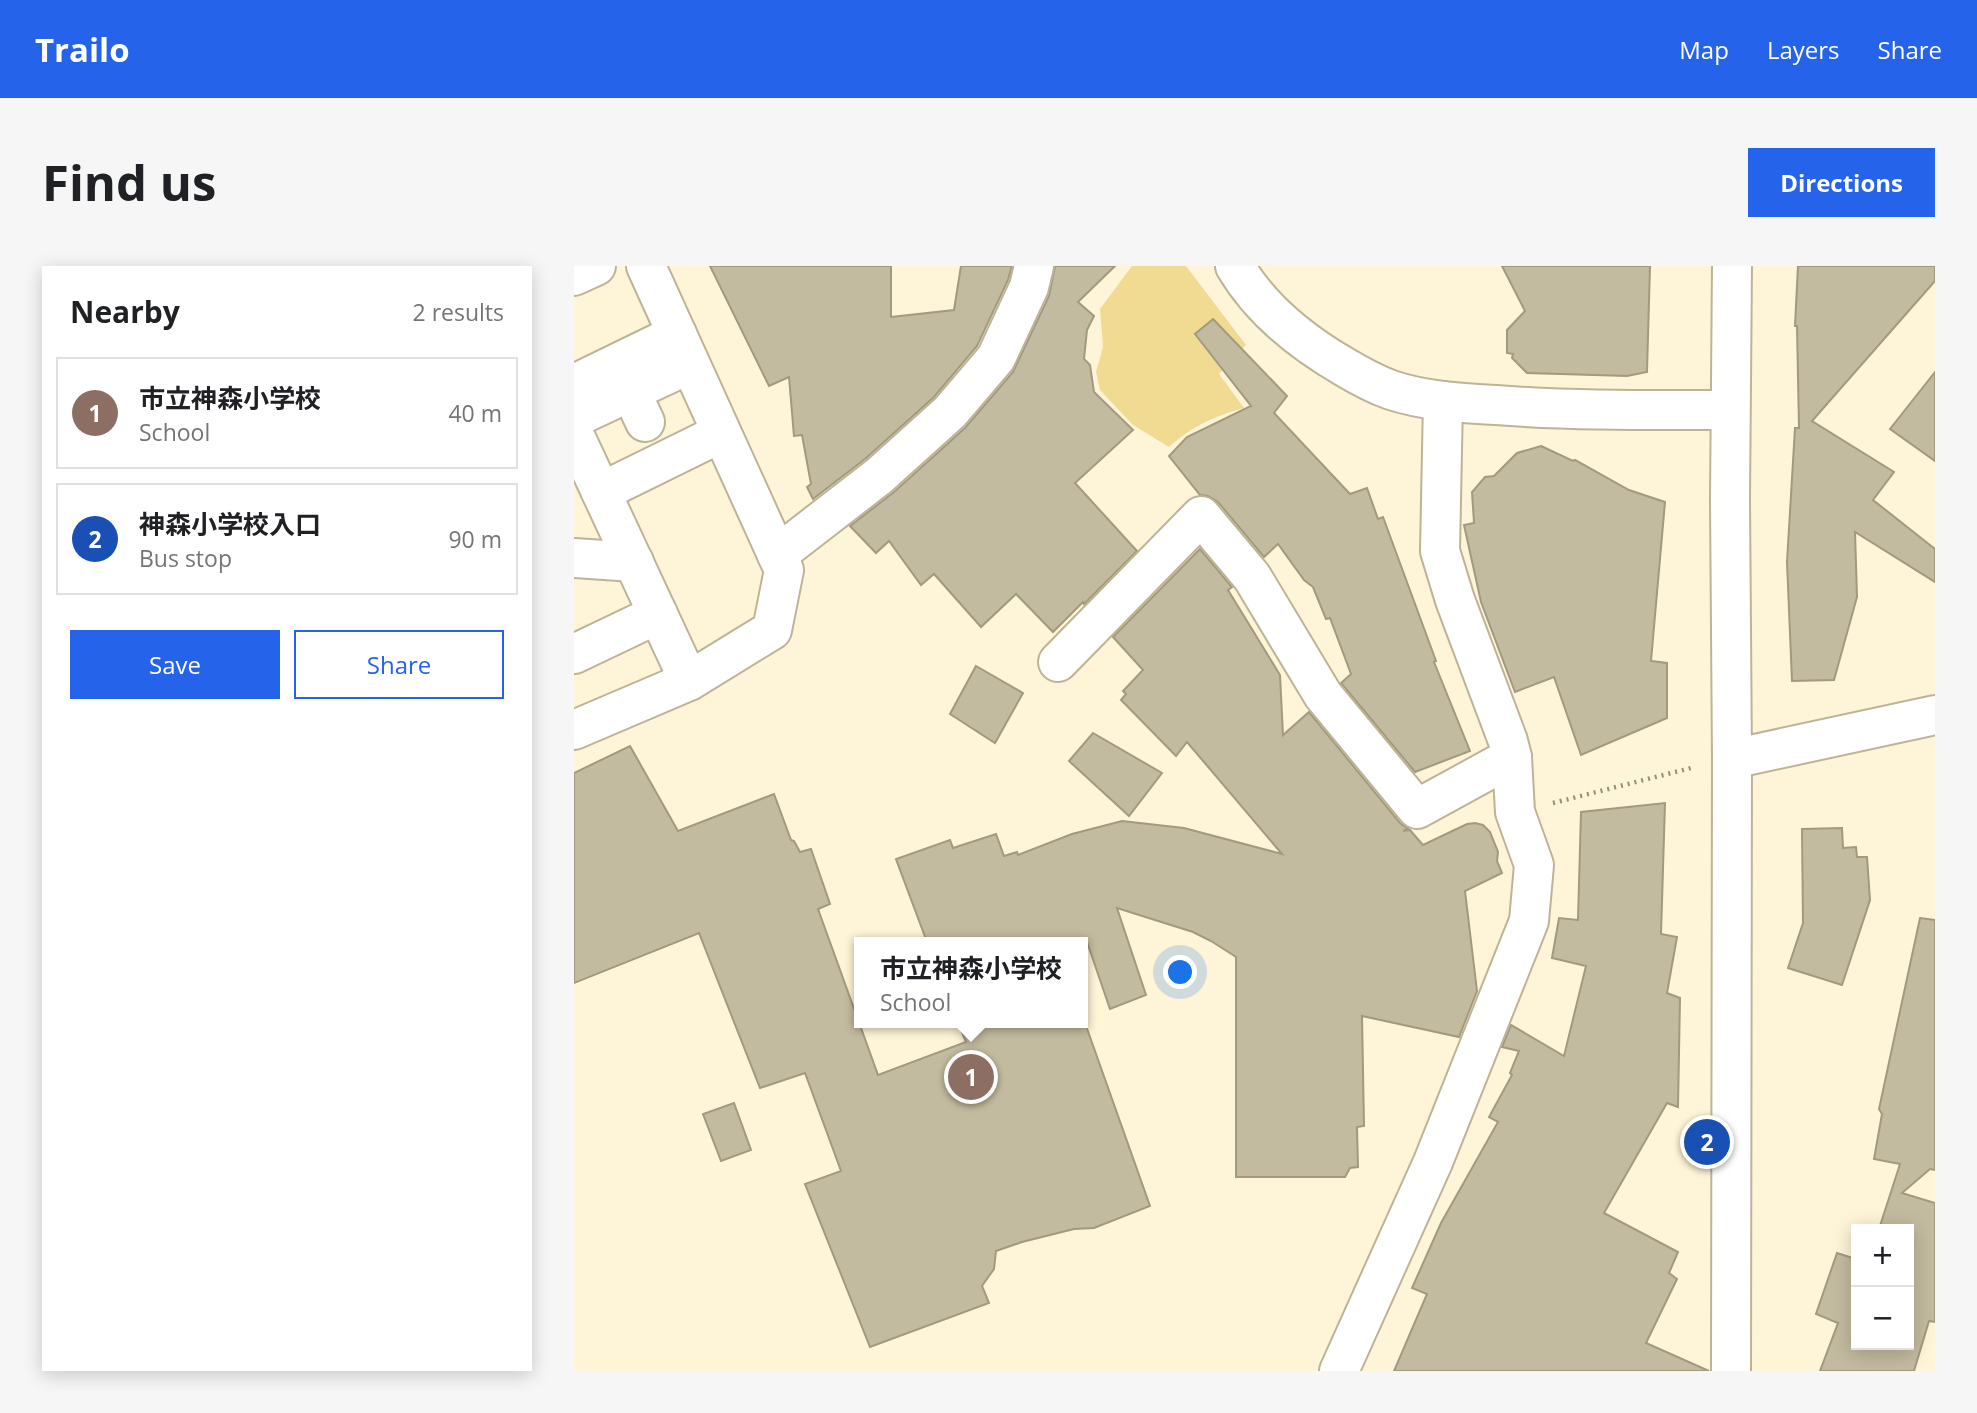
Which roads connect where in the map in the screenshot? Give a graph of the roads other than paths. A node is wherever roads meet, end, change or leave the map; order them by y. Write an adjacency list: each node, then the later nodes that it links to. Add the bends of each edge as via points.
1 (596, 266): 6 (street)
2 (646, 266): 7 (street)
3 (1034, 266): 16 (street, via 1030,287 996,358 950,412 879,476)
4 (1236, 266): 10 (street, via 1277,320 1313,349 1392,390)
5 (1732, 266): 11 (street)
6 (574, 276)
7 (683, 349): 8 (street); 13 (street)
8 (624, 378): 9 (street); 12 (street)
9 (574, 384)
10 (1443, 401): 11 (street, via 1558,410); 25 (street, via 1440,551)
11 (1730, 410): 26 (street)
12 (574, 418)
13 (721, 433): 15 (street); 16 (street)
14 (574, 435): 15 (street)
15 (590, 493): 18 (street)
16 (777, 555): 22 (street, via 784,570 772,630)
17 (574, 558): 18 (street)
18 (634, 562): 19 (street)
19 (658, 614): 20 (street); 22 (street)
20 (574, 654)
21 (1058, 662): 25 (street, via 1201,516 1252,577 1323,695 1417,809)
22 (689, 681): 24 (street)
23 (1935, 715): 26 (street)
24 (574, 730)
25 (1512, 757): 27 (street, via 1515,812 1534,865 1529,921 1433,1161)
26 (1732, 759): 28 (street)
27 (1339, 1371)
28 (1731, 1371)

